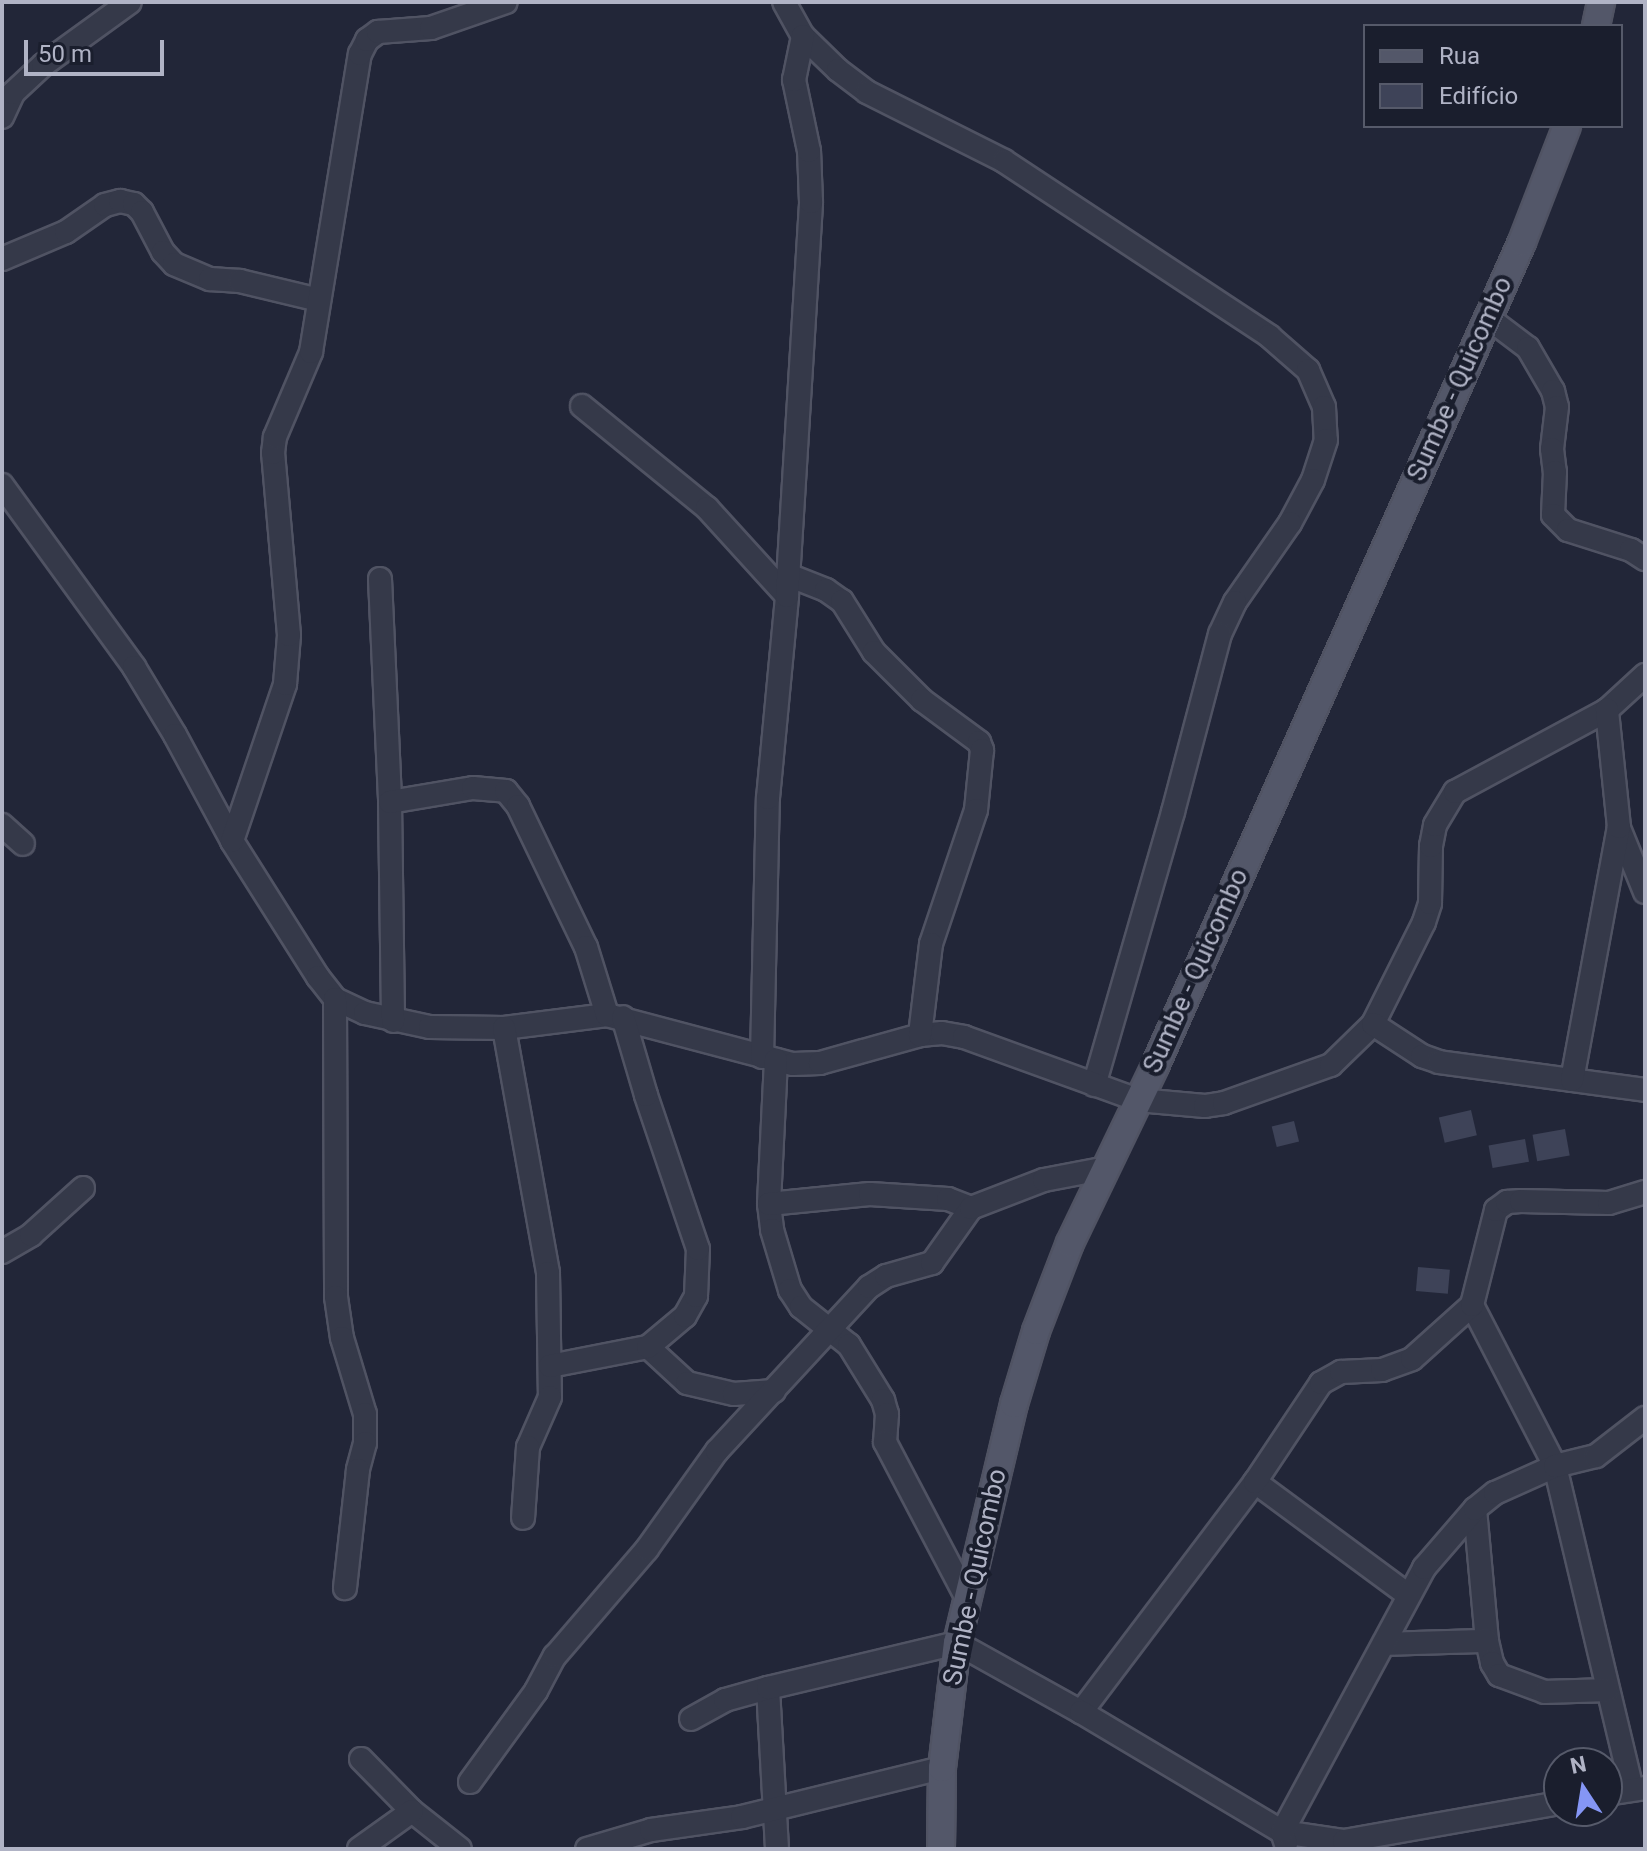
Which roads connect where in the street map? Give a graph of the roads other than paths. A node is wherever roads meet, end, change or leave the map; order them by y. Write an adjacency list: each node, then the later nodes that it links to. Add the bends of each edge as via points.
1 (130, 2): 7 (street, via 43,65 13,93)
2 (506, 2): 10 (street, via 431,28 378,32 367,40 360,54)
3 (784, 2): 6 (street)
4 (1601, 2): 5 (main road)
5 (1596, 24)
6 (803, 36): 16 (street, via 794,80 809,151 811,202); 33 (street, via 867,92 1004,161 1269,336 1308,370 1324,407 1326,440 1313,480 1220,634)
7 (2, 117)
8 (1566, 128): 11 (main road, Sumbe - Quicombo)
9 (2, 259): 10 (street, via 66,232 120,201 142,212 174,264 210,279)
10 (319, 300): 22 (street, via 311,352 273,453 289,635 285,684)
11 (1487, 317): 14 (street, via 1528,348 1553,391 1553,515 1568,530); 35 (main road, Sumbe - Quicombo)
12 (582, 406): 16 (street, via 707,508)
13 (2, 485): 22 (street, via 134,667)
14 (1645, 559)
15 (380, 579): 19 (street)
16 (787, 585): 30 (street, via 826,590 842,601 874,652 982,750 976,810 931,944); 31 (street, via 768,798)
17 (1645, 675): 18 (street)
18 (1607, 710): 21 (street); 28 (street, via 1473,779 1448,801 1431,846 1430,903)
19 (390, 802): 26 (street, via 473,788 506,791 518,806); 27 (street)
20 (2, 825): 23 (street)
21 (1619, 827): 24 (street); 32 (street)
22 (232, 841): 25 (street, via 299,952)
23 (23, 844)
24 (1645, 892)
25 (335, 999): 27 (street); 52 (street, via 336,1297 342,1338 365,1414)
26 (615, 1016): 29 (street); 31 (street); 44 (street, via 698,1249 696,1296 685,1316)
27 (393, 1021): 29 (street)
28 (1373, 1024): 32 (street, via 1439,1062); 35 (street, via 1331,1065 1224,1103)
29 (504, 1028): 45 (street, via 547,1254)
30 (920, 1035): 31 (street, via 820,1063); 33 (street, via 964,1037)
31 (769, 1059): 39 (street)
32 (1572, 1080): 34 (street)
33 (1094, 1085): 35 (street)
34 (1645, 1090)
35 (1138, 1100): 36 (main road, Sumbe - Quicombo)
36 (1107, 1168): 40 (street, via 1044,1180); 54 (main road, Sumbe - Quicombo, via 1036,1331)
37 (83, 1188): 41 (street, via 31,1235)
38 (1645, 1192): 42 (street, via 1609,1203 1507,1202 1491,1221)
39 (769, 1204): 40 (street, via 870,1194 948,1199); 43 (street, via 790,1290 801,1307)
40 (971, 1208): 43 (street, via 932,1263 877,1281)
41 (2, 1252)
42 (1472, 1305): 48 (street); 49 (street, via 1412,1359 1382,1370 1341,1372 1321,1383)
43 (831, 1329): 46 (street); 54 (street, via 853,1350 883,1400 885,1442)
44 (648, 1347): 45 (street); 46 (street, via 687,1383 734,1394)
45 (550, 1366): 51 (street, via 549,1405 528,1447)
46 (774, 1391): 64 (street, via 717,1451 647,1549 555,1656)
47 (1645, 1418): 48 (street, via 1596,1456)
48 (1555, 1466): 50 (street, via 1495,1493); 59 (street)
49 (1255, 1482): 53 (street); 60 (street)
50 (1475, 1509): 53 (street); 55 (street)
51 (523, 1518)
52 (345, 1588)
53 (1408, 1595): 57 (street)
54 (966, 1596): 56 (main road, Sumbe - Quicombo)
55 (1487, 1641): 57 (street); 59 (street, via 1499,1675 1512,1682 1545,1692)
56 (957, 1643): 58 (street); 60 (street); 63 (main road, Sumbe - Quicombo)
57 (1384, 1644): 69 (street)
58 (768, 1688): 61 (street, via 725,1700); 67 (street)
59 (1607, 1690): 65 (street)
60 (1081, 1712): 69 (street)
61 (691, 1719)
62 (361, 1759): 68 (street)
63 (942, 1768): 67 (street); 74 (main road, Sumbe - Quicombo)
64 (470, 1782)
65 (1638, 1789)
66 (1543, 1806): 69 (street, via 1344,1841)
67 (775, 1807): 72 (street, via 733,1819 660,1828); 73 (street)
68 (412, 1811): 70 (street); 71 (street)
69 (1285, 1841)
70 (359, 1849)
71 (460, 1849)
72 (587, 1849)
73 (777, 1849)
74 (941, 1849)

